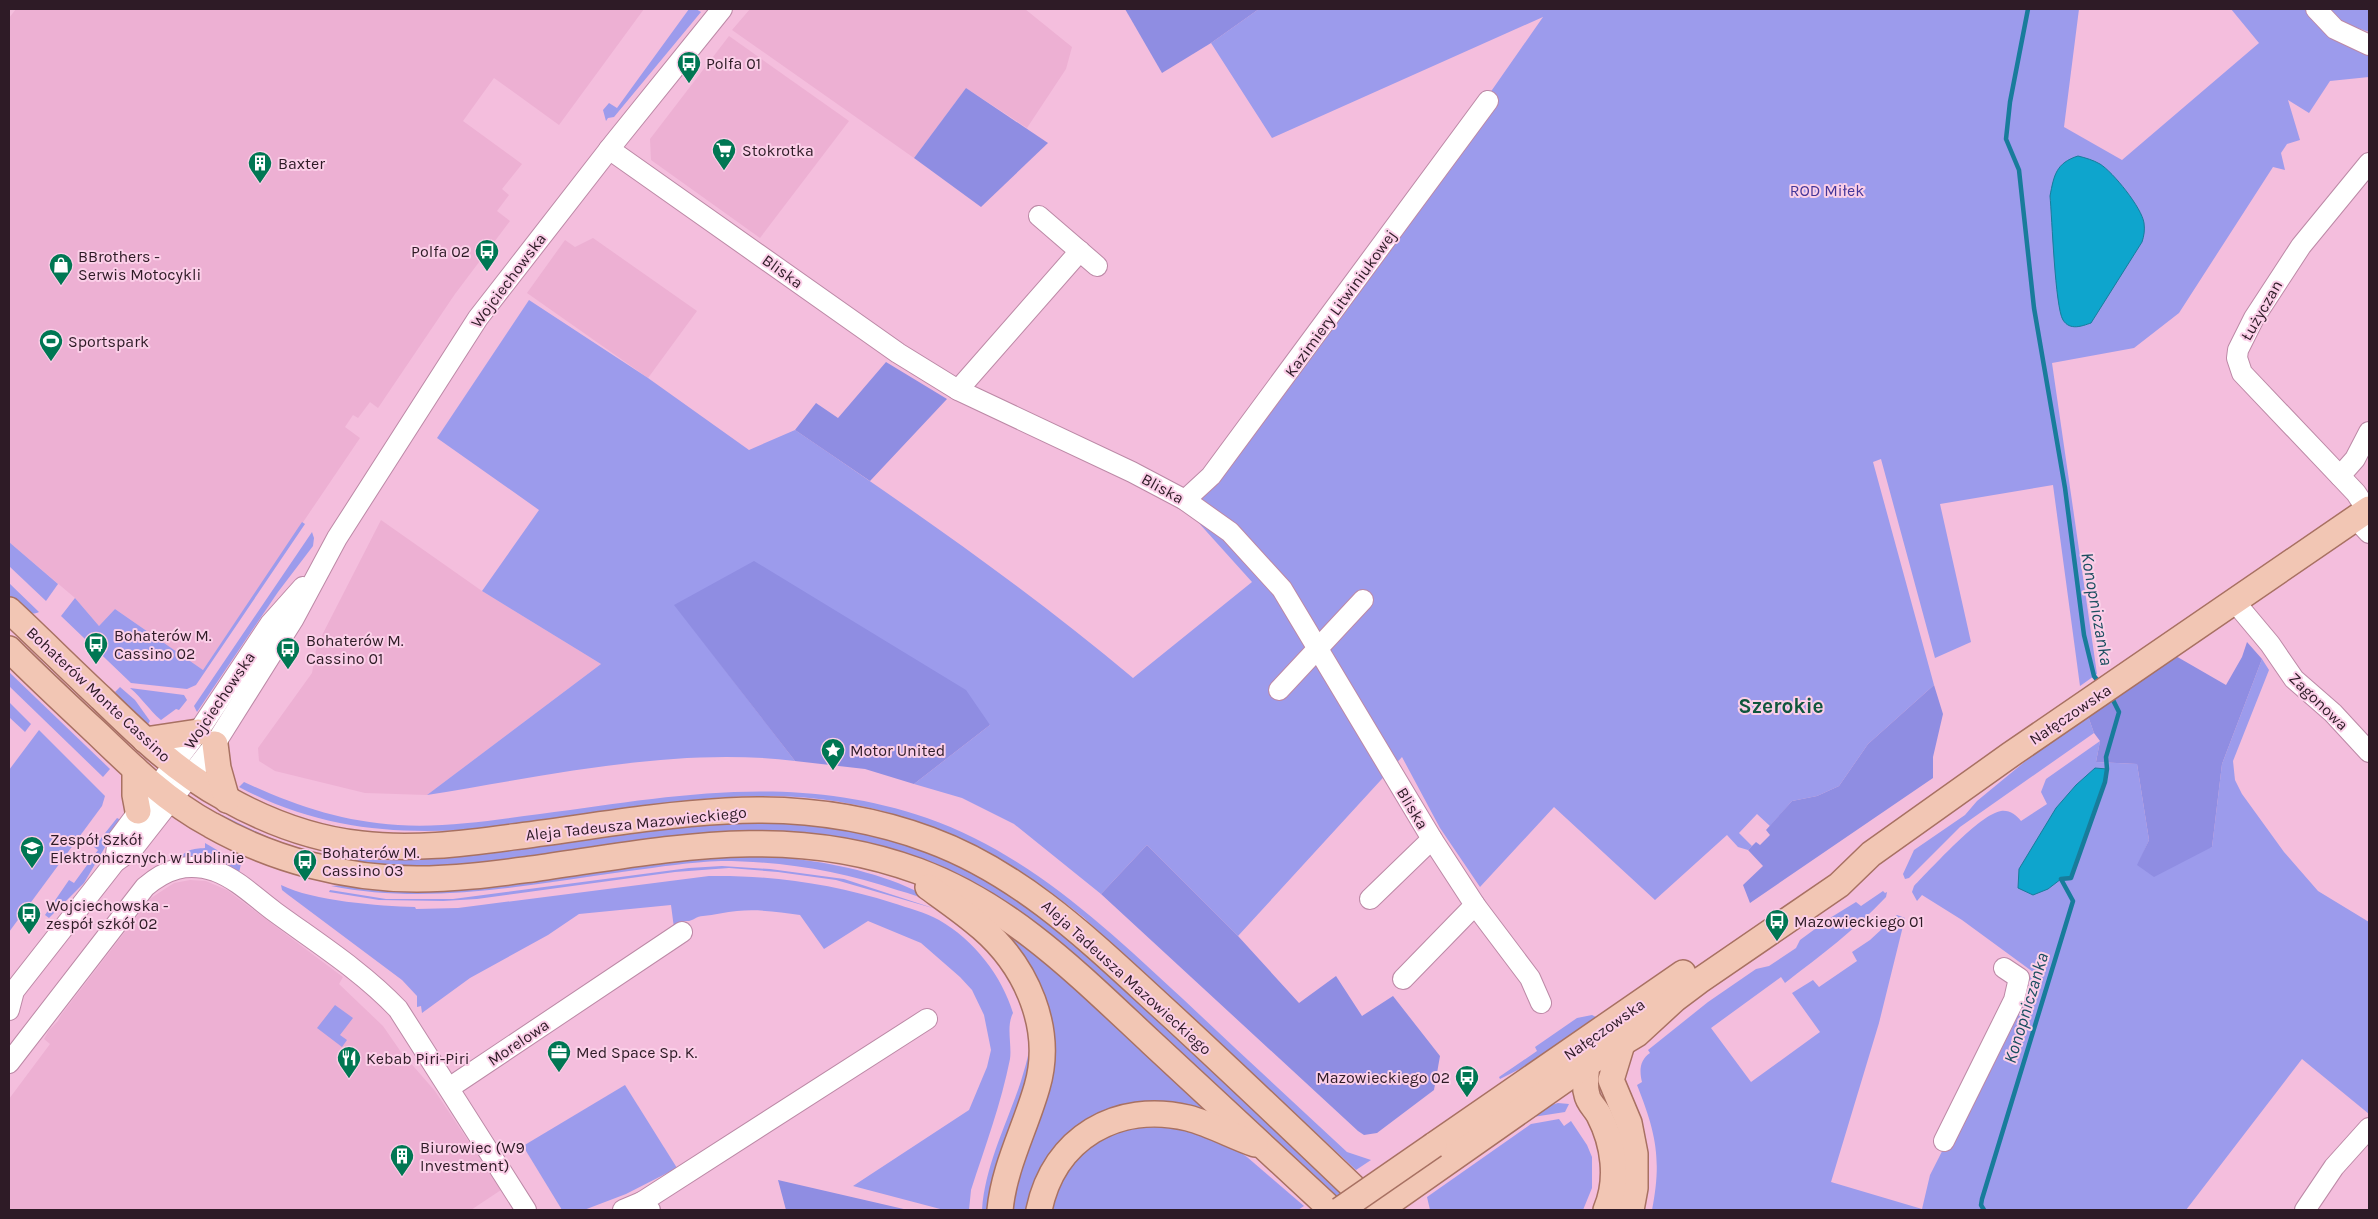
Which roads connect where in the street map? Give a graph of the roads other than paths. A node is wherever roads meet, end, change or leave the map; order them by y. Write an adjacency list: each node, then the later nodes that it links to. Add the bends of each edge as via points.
1 (722, 9): 5 (street, Wojciechowska)
2 (2316, 9): 3 (street, via 2336,29)
3 (2369, 45)
4 (1488, 101): 13 (street, Kazimiery Litwiniukowej, via 1211,476)
5 (610, 149): 10 (street, Bliska, via 898,354); 21 (street, Wojciechowska, via 478,318 320,569 283,637)
6 (2369, 163): 12 (street, Łużyczan, via 2300,246 2278,278 2245,336 2237,358 2242,373)
7 (1039, 216): 8 (street)
8 (1080, 251): 9 (street); 10 (street)
9 (1097, 266)
10 (958, 390): 13 (street, Bliska)
11 (2369, 432): 12 (street, via 2355,459)
12 (2340, 476): 14 (street, Łużyczan)
13 (1185, 500): 18 (street, Bliska, via 1230,532 1264,568 1282,589)
14 (2365, 517): 16 (main road, Nałęczowska)
15 (1363, 600): 18 (street)
16 (2234, 601): 23 (street, Zagonowa, via 2294,679 2333,713); 30 (main road, Nałęczowska)
17 (9, 610): 22 (main road, Bohaterów Monte Cassino)
18 (1319, 648): 20 (street); 29 (street, Bliska)
19 (9, 649): 24 (main road, Bohaterów Monte Cassino)
20 (1279, 690)
21 (206, 738): 22 (main road); 25 (street, Wojciechowska); 27 (main road)
22 (145, 740): 25 (main road, Bohaterów Monte Cassino)
23 (2369, 752)
24 (135, 769): 26 (main road, Bohaterów Monte Cassino); 28 (main road)
25 (183, 770): 26 (street, Wojciechowska); 27 (main road, Aleja Tadeusza Mazowieckiego)
26 (164, 793): 28 (street, Wojciechowska); 31 (street, Wojciechowska, via 132,850); 32 (main road, Aleja Tadeusza Mazowieckiego, via 210,825 263,850 322,868 378,878 462,878 686,848 758,842 831,848)
27 (227, 800): 59 (main road, Aleja Tadeusza Mazowieckiego, via 306,832 358,844 389,847 462,844 705,812 749,810 802,811 842,817 929,840 1006,877 1058,913)
28 (138, 811): 31 (street, Wojciechowska, via 118,838)
29 (1432, 839): 33 (street, Bliska); 34 (street, Bliska)
30 (1871, 854): 41 (main road, Nałęczowska, via 1839,885 1699,981); 42 (main road, Nałęczowska, via 1829,871)
31 (115, 862): 38 (street, Wojciechowska)
32 (899, 865): 50 (main road, Aleja Tadeusza Mazowieckiego, via 934,877 970,895 1027,931); 55 (main road, via 983,929 1002,949 1023,980 1039,1016 1042,1043 1040,1076 1008,1168)
33 (1370, 900)
34 (1475, 905): 37 (street); 39 (street, Bliska, via 1530,978)
35 (682, 932): 45 (street, Morelowa)
36 (2004, 968): 49 (street, via 2019,978 2014,1000)
37 (1403, 978)
38 (11, 999)
39 (1540, 1003)
40 (926, 1019): 52 (street)
41 (1622, 1044): 42 (main road, Nałęczowska); 44 (main road)
42 (1582, 1056): 44 (main road); 46 (main road); 47 (main road, Nałęczowska); 51 (main road, Nałęczowska)
43 (9, 1063): 45 (street, via 145,887 166,871 190,867 214,871 235,882 384,995 398,1008)
44 (1612, 1080): 61 (main road, via 1629,1123 1634,1146 1636,1172)
45 (449, 1088): 53 (street)
46 (1587, 1096): 47 (main road); 60 (main road, via 1599,1114 1612,1151 1613,1190)
47 (1536, 1100): 51 (main road, Nałęczowska)
48 (2369, 1128): 62 (street, via 2334,1168)
49 (1944, 1141)
50 (1265, 1148): 56 (main road, via 1188,1118 1146,1113 1119,1118 1094,1130 1068,1151 1049,1179); 57 (main road, Aleja Tadeusza Mazowieckiego)
51 (1442, 1152): 58 (main road, Nałęczowska, bridge); 59 (main road, Nałęczowska)
52 (646, 1206): 54 (street)
53 (526, 1210)
54 (623, 1210)
55 (1000, 1210)
56 (1039, 1210)
57 (1332, 1210)
58 (1340, 1210)
59 (1378, 1210)
60 (1606, 1210)
61 (1631, 1210)
62 (2305, 1210)

